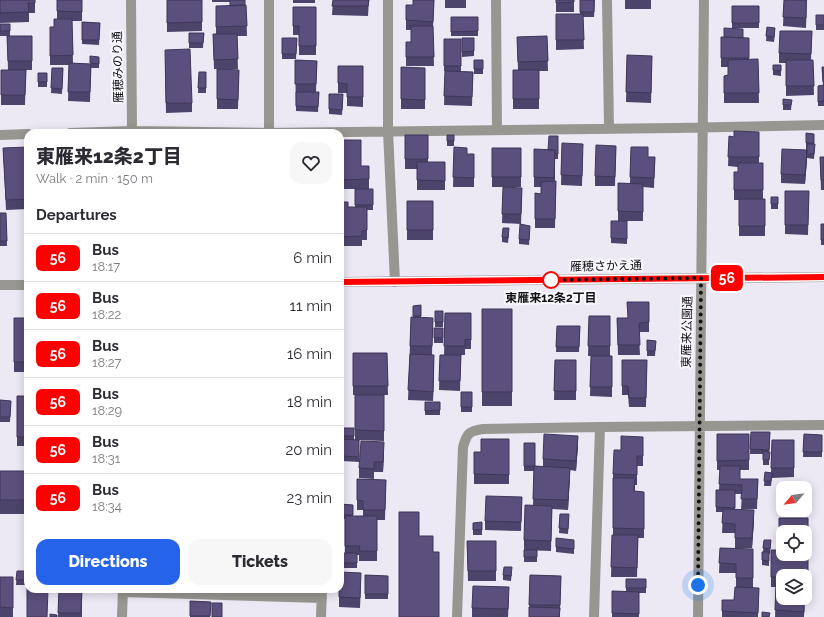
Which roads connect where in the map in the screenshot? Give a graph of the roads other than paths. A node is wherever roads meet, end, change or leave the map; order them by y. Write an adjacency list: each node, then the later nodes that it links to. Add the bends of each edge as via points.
1 (131, 0): 9 (street, 雁穂みのり通)
2 (269, 0): 10 (street)
3 (388, 0): 13 (street)
4 (496, 0): 12 (street)
5 (607, 0): 11 (street)
6 (704, 0): 8 (street, 東雁来公園通)
7 (824, 125): 8 (street)
8 (702, 127): 11 (street); 18 (street, 東雁来公園通)
9 (132, 129)
10 (270, 129)
11 (609, 129): 12 (street)
12 (497, 130): 13 (street)
13 (388, 131): 14 (street); 20 (street)
14 (344, 132)
15 (24, 134): 16 (street)
16 (0, 135)
17 (824, 277): 18 (street, 雁穂さかえ通)
18 (701, 278): 20 (street, 雁穂さかえ通); 25 (street, 東雁来公園通)
19 (344, 282): 20 (street, 雁穂さかえ通)
20 (395, 282)
21 (0, 285): 22 (street)
22 (24, 285)
23 (824, 425): 25 (street)
24 (600, 426): 25 (street); 31 (street, via 484,429 473,430 466,437 463,447); 32 (street)
25 (699, 427): 33 (street, 東雁来公園通)
26 (123, 593): 29 (street)
27 (272, 593): 28 (street)
28 (322, 594): 30 (street)
29 (122, 617)
30 (321, 617)
31 (457, 617)
32 (594, 617)
33 (698, 617)

